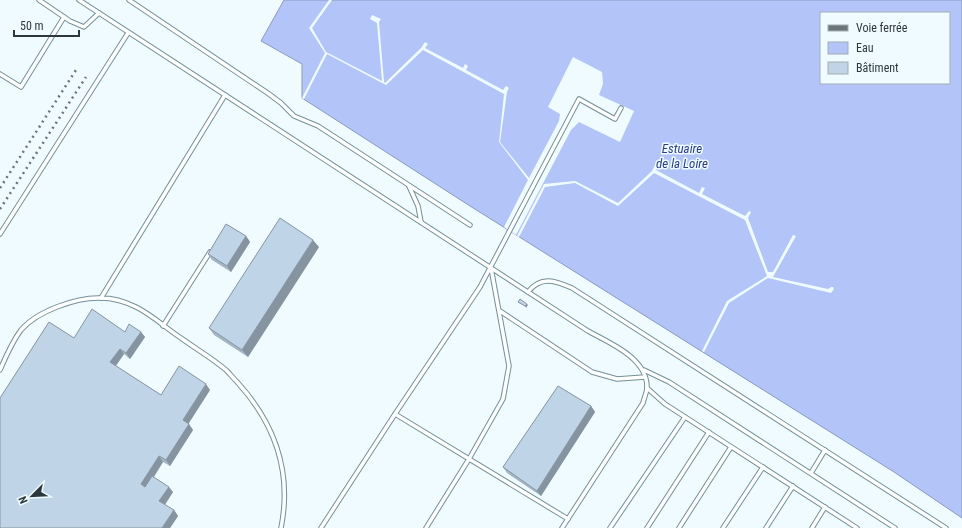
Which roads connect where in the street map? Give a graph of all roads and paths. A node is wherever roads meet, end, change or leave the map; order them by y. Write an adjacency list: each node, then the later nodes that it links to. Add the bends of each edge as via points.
1 (39, 0): 5 (lane)
2 (79, 0): 4 (lane)
3 (129, 0): 10 (lane, via 269,94 294,116 318,126)
4 (99, 13): 5 (lane, via 84,27); 6 (lane)
5 (64, 17): 7 (lane, via 21,88)
6 (128, 33): 8 (lane); 13 (lane)
7 (0, 74)
8 (225, 95): 11 (lane); 17 (lane)
9 (621, 108): 15 (lane, via 615,119 580,99)
10 (409, 185): 11 (lane, via 418,206); 12 (lane)
11 (421, 222): 15 (lane)
12 (470, 225)
13 (0, 234)
14 (213, 246): 19 (lane)
15 (492, 268): 16 (lane); 18 (lane); 24 (lane)
16 (528, 292): 21 (lane, via 626,352); 28 (lane, via 533,286 556,280 572,288)
17 (101, 298): 19 (lane, via 136,307); 20 (lane, via 69,303 35,318 22,329)
18 (500, 311): 22 (lane, via 592,372 617,379); 29 (lane, via 509,366 503,399)
19 (164, 326): 35 (lane, via 226,370 249,395 268,423 284,477)
20 (0, 370)
21 (644, 370): 22 (lane); 31 (lane, via 669,382)
22 (645, 377): 23 (lane)
23 (647, 388): 25 (lane); 34 (lane, via 643,403)
24 (395, 414): 29 (lane); 36 (lane)
25 (685, 417): 26 (lane); 39 (lane)
26 (709, 432): 27 (lane); 40 (lane)
27 (731, 447): 30 (lane); 41 (lane)
28 (825, 450): 31 (lane); 47 (lane)
29 (469, 459): 34 (lane); 37 (lane)
30 (763, 467): 32 (lane); 42 (lane)
31 (811, 473): 46 (lane)
32 (793, 486): 33 (lane); 43 (lane)
33 (825, 507): 44 (lane); 45 (lane)
34 (568, 519): 38 (lane)
35 (281, 528)
36 (321, 528)
37 (426, 528)
38 (562, 528)
39 (610, 528)
40 (647, 528)
41 (679, 528)
42 (723, 528)
43 (766, 528)
44 (812, 528)
45 (857, 528)
46 (895, 528)
47 (946, 528)

